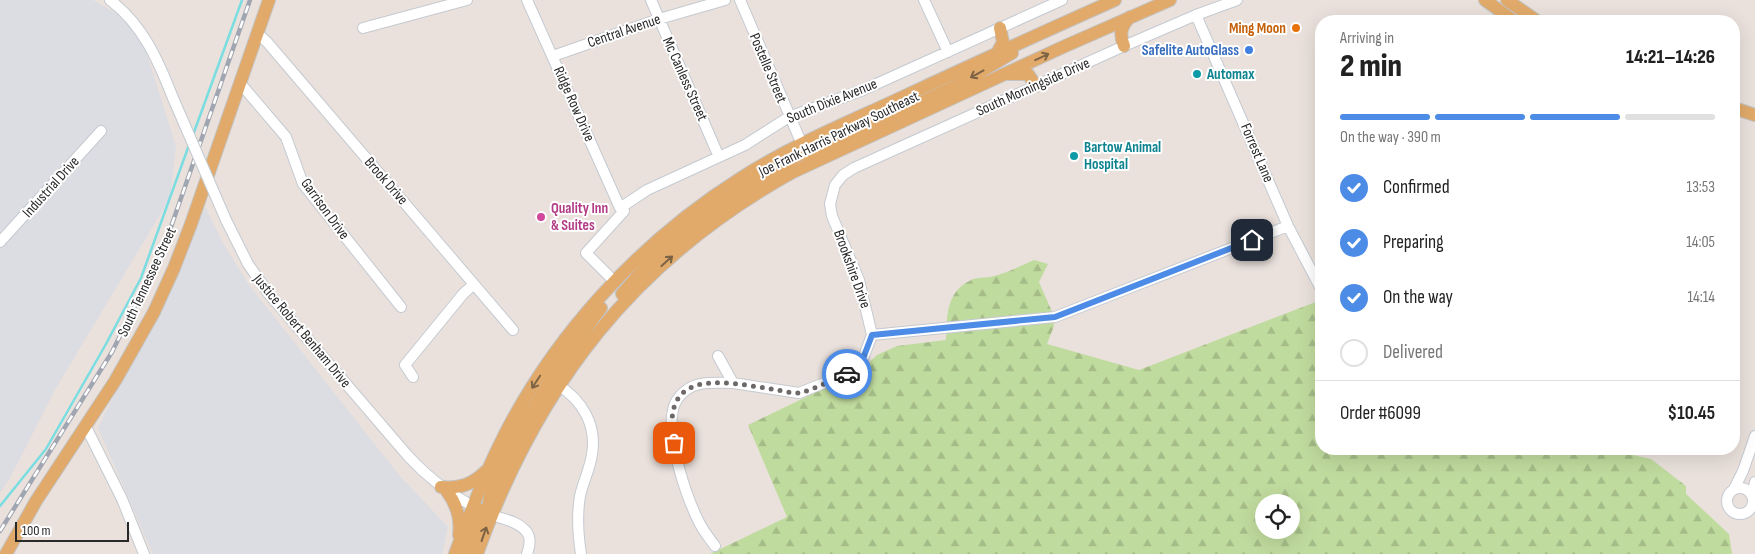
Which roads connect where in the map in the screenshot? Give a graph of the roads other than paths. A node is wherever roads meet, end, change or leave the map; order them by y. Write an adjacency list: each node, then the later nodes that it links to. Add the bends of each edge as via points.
1 (110, 0): 58 (street, Justice Robert Benham Drive, bridge, via 133,21 157,58 248,264 269,294 408,456)
2 (269, 0): 24 (main road, South Tennessee Street)
3 (467, 0): 22 (street)
4 (528, 0): 29 (street, Ridge Row Drive)
5 (651, 0): 20 (street, Mc Canless Street)
6 (725, 0): 20 (street, Central Avenue)
7 (740, 0): 35 (street, Postelle Street)
8 (924, 0): 27 (street)
9 (1062, 0): 23 (street, South Dixie Avenue)
10 (1115, 0): 25 (main road, Joe Frank Harris Parkway Southeast)
11 (1149, 0): 21 (main road)
12 (1170, 0): 19 (main road, Joe Frank Harris Parkway Southeast)
13 (1237, 0): 16 (street, South Morningside Drive)
14 (1484, 0): 17 (main road)
15 (1507, 0): 18 (main road)
16 (1196, 14): 26 (street, South Morningside Drive); 41 (street, Forrest Lane)
17 (1505, 15)
18 (1528, 15)
19 (1130, 17): 21 (main road, Joe Frank Harris Parkway Southeast); 26 (main road, via 1120,34)
20 (659, 19): 29 (street, Central Avenue); 38 (street, Mc Canless Street)
21 (1114, 24): 30 (main road, Joe Frank Harris Parkway Southeast, one-way to 21)
22 (363, 28)
23 (1000, 28): 27 (street, South Dixie Avenue); 28 (main road, via 1003,42)
24 (257, 33): 31 (main road, South Tennessee Street); 46 (street, Brook Drive)
25 (1032, 38): 28 (main road, Joe Frank Harris Parkway Southeast); 37 (main road, one-way to 37, via 958,85)
26 (1124, 46): 32 (street, South Morningside Drive)
27 (948, 52): 35 (street, South Dixie Avenue, via 863,90)
28 (997, 53): 37 (main road, Joe Frank Harris Parkway Southeast)
29 (553, 56): 40 (street, Ridge Row Drive)
30 (997, 77): 32 (main road, via 1024,73 1031,76); 37 (main road, Joe Frank Harris Parkway Southeast)
31 (240, 83): 47 (street, Garrison Drive, via 286,137 303,184); 54 (main road, South Tennessee Street, via 195,214 164,290 134,349)
32 (1036, 86): 39 (street, South Morningside Drive, via 854,168)
33 (1740, 110): 34 (main road)
34 (1755, 115)
35 (789, 117): 37 (street, Postelle Street); 38 (street, South Dixie Avenue)
36 (101, 131): 42 (street, Industrial Drive)
37 (806, 154): 43 (main road, Joe Frank Harris Parkway Southeast, via 760,166 729,186 650,246); 53 (main road, Joe Frank Harris Parkway Southeast, one-way to 37, via 608,320 666,261)
38 (719, 157): 40 (street, South Dixie Avenue, via 647,190)
39 (835, 185): 49 (street, Brookshire Drive, via 830,209 859,280)
40 (620, 208): 45 (street, South Dixie Avenue, via 624,211 586,253)
41 (1288, 226): 44 (street, Forrest Lane); 49 (street, via 1055,317)
42 (0, 242)
43 (625, 271): 45 (main road, Joe Frank Harris Parkway Southeast); 61 (main road, via 618,287 594,316 526,421 509,452 488,504)
44 (1315, 278)
45 (614, 282): 56 (main road, Joe Frank Harris Parkway Southeast, one-way to 56, via 538,378)
46 (474, 284): 48 (street, Brook Drive); 51 (street, via 405,365)
47 (400, 306)
48 (513, 330)
49 (872, 335): 52 (street, via 859,369 799,393)
50 (718, 356): 52 (street)
51 (413, 377)
52 (732, 383): 62 (street, via 708,382 685,391 673,410 671,426 683,483 701,527)
53 (558, 385): 61 (main road, Joe Frank Harris Parkway Southeast); 68 (street, via 580,404 592,435 592,454 579,504)
54 (86, 427): 64 (main road, South Tennessee Street, via 36,501); 65 (street, via 122,499)
55 (1754, 440): 59 (street)
56 (489, 467): 58 (main road, via 468,484); 61 (main road, Joe Frank Harris Parkway Southeast)
57 (1755, 482): 60 (street)
58 (443, 489): 61 (street, Justice Robert Benham Drive); 63 (main road, via 450,496 458,515)
59 (1734, 489): 60 (street, via 1744,488); 60 (street, via 1727,502 1736,514 1747,513 1752,508)
60 (1752, 495)
61 (482, 510): 63 (main road, Joe Frank Harris Parkway Southeast); 66 (main road, Joe Frank Harris Parkway Southeast, one-way to 61); 67 (street, Justice Robert Benham Drive, via 525,529 530,538)
62 (715, 546)
63 (460, 551)
64 (6, 554)
65 (144, 554)
66 (477, 554)
67 (527, 554)
68 (581, 554)

